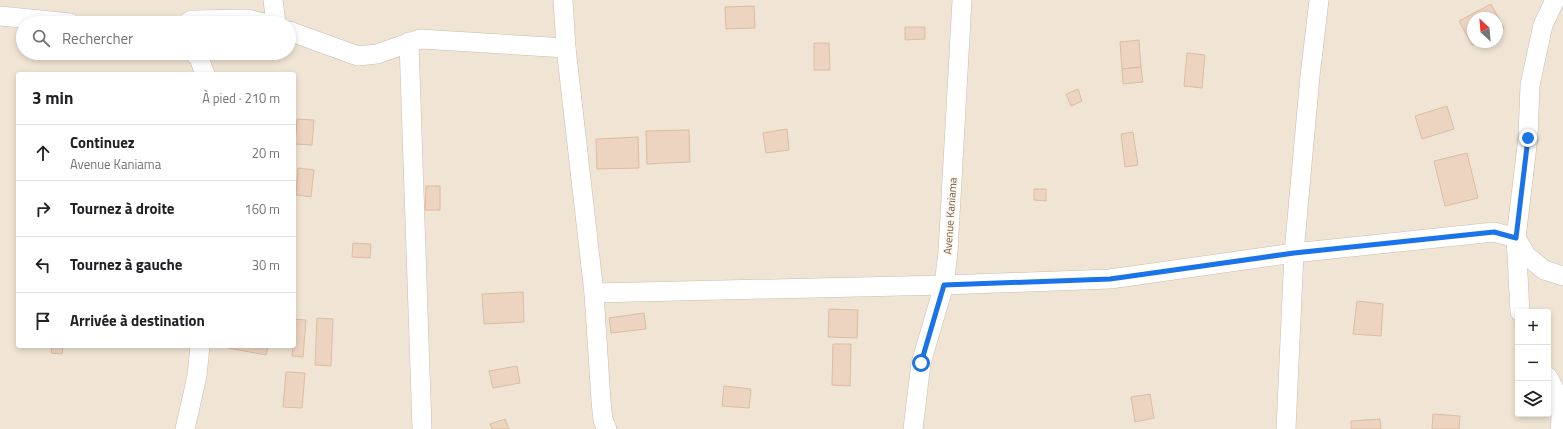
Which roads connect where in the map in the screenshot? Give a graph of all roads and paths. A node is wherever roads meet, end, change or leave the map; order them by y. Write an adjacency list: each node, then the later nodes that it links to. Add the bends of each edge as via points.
1 (272, 0): 7 (street)
2 (563, 0): 11 (street)
3 (962, 0): 17 (street, Avenue Kaniama, via 951,214)
4 (1319, 0): 15 (street)
5 (1555, 0): 14 (street, via 1543,25 1530,85 1528,138)
6 (0, 16): 8 (street)
7 (275, 16)
8 (16, 18)
9 (296, 33): 10 (street, via 358,56 377,54)
10 (409, 42): 11 (street, via 420,39); 23 (street)
11 (566, 48): 18 (street)
12 (200, 60): 13 (street)
13 (204, 72)
14 (1516, 238): 15 (street, via 1494,232); 16 (street, via 1526,255 1544,270); 19 (street)
15 (1294, 253): 17 (street, via 1110,279); 26 (street)
16 (1563, 276)
17 (944, 285): 18 (street); 25 (street, Avenue Kaniama, via 921,363)
18 (594, 293): 24 (street, via 601,401 603,420)
19 (1520, 309)
20 (200, 348): 22 (street, via 197,376)
21 (1550, 381): 27 (street, via 1559,398 1562,420)
22 (185, 429)
23 (422, 429)
24 (607, 429)
25 (913, 429)
26 (1286, 429)
27 (1560, 429)

